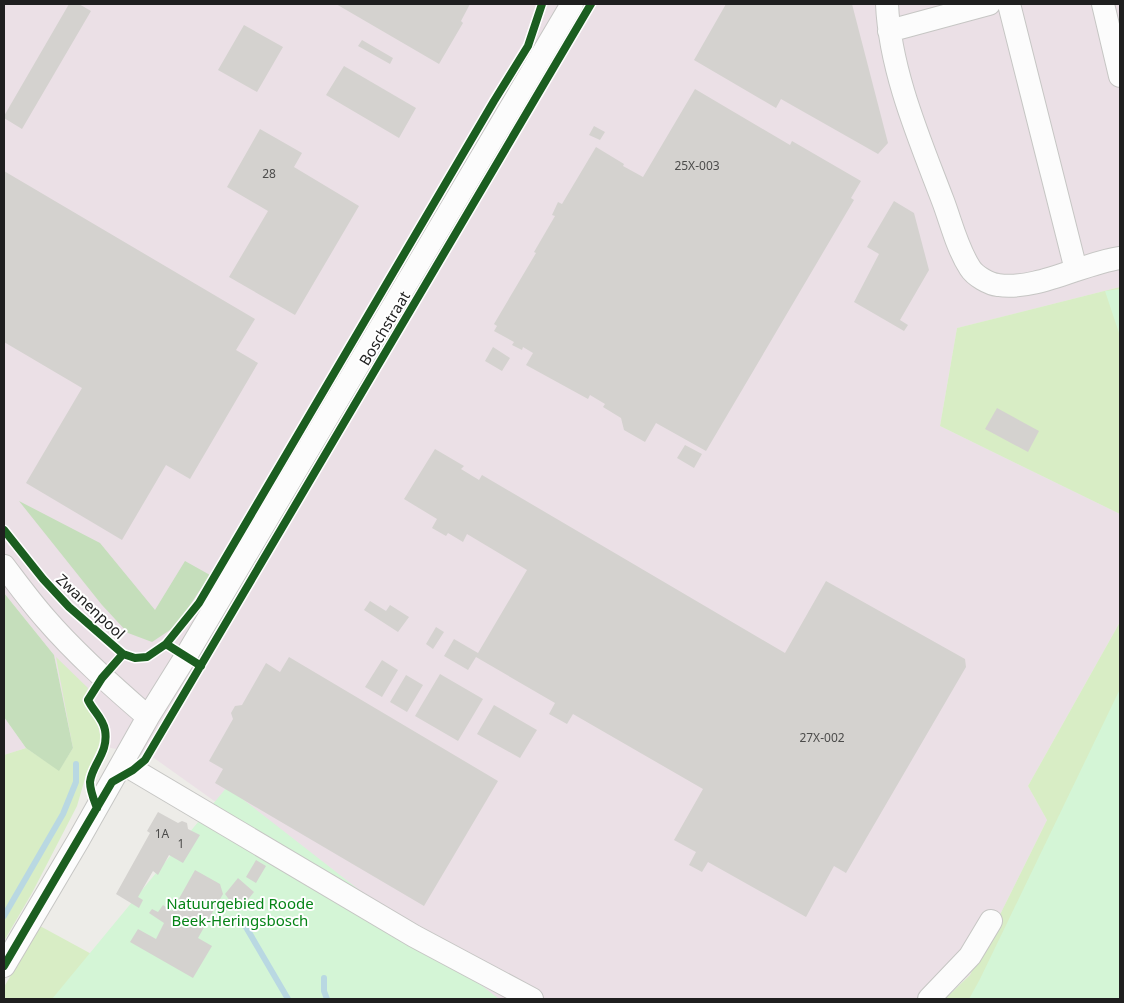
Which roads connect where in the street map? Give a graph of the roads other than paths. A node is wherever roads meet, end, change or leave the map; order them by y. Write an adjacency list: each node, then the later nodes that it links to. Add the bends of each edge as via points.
1 (572, 4): 11 (street, Boschstraat)
2 (887, 4): 6 (street)
3 (989, 4): 6 (street)
4 (1009, 4): 9 (street)
5 (1103, 4): 7 (street)
6 (889, 31): 9 (street, via 917,134 970,269 997,285 1018,285)
7 (1120, 76)
8 (1120, 258): 9 (street)
9 (1076, 270)
10 (4, 566): 11 (street, via 77,653)
11 (148, 717): 12 (street, Boschstraat)
12 (122, 763): 14 (street, Boschstraat); 15 (street, via 414,936)
13 (991, 920): 16 (street, via 970,956)
14 (4, 966)
15 (532, 999)
16 (929, 999)

